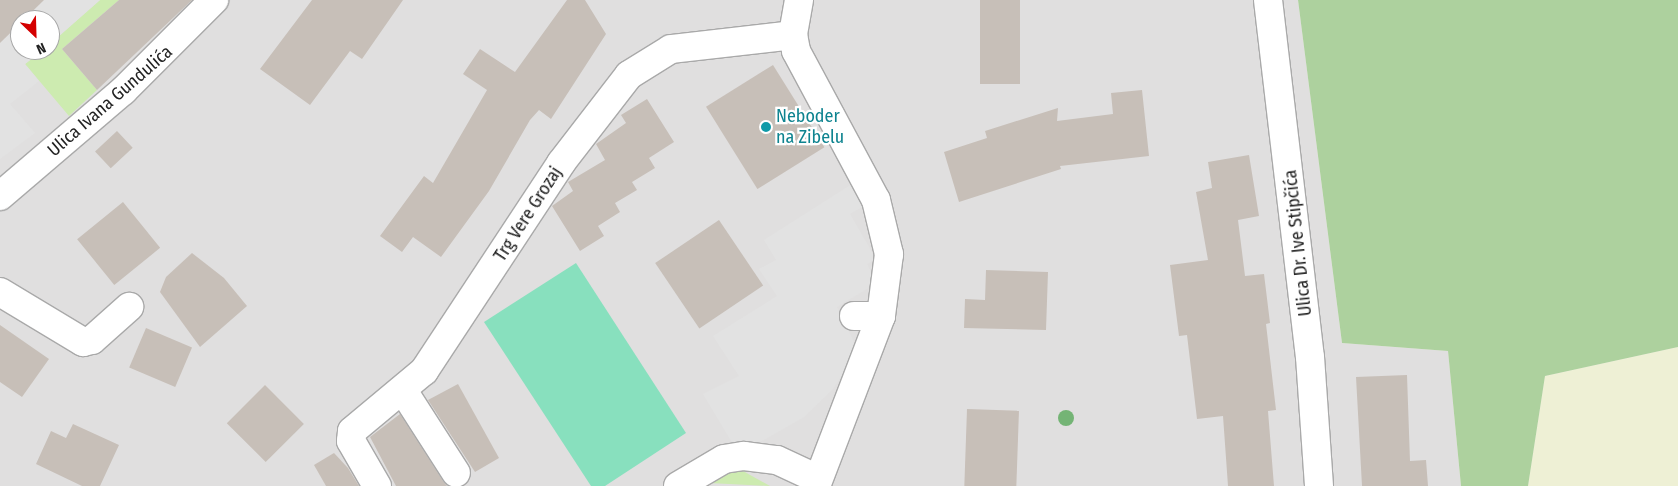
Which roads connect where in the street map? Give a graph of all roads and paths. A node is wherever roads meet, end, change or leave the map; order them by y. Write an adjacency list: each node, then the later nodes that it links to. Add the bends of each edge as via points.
1 (214, 0): 5 (street, Ulica Ivana Gundulića, via 188,31)
2 (799, 0): 4 (street)
3 (1268, 0): 15 (street, Ulica Dr. Ive Stipčića, via 1309,348)
4 (793, 35): 9 (street, via 800,62 860,166 874,219 889,254); 10 (street, Trg Vere Grozaj, via 678,47 629,75 561,163 436,355)
5 (0, 196)
6 (0, 292): 7 (street, via 84,342 92,340)
7 (128, 307)
8 (854, 316): 9 (street)
9 (881, 316): 12 (street)
10 (404, 392): 11 (street); 14 (street, Trg Vere Grozaj, via 350,434)
11 (456, 472)
12 (817, 482): 13 (street, via 777,460 744,456 724,459)
13 (687, 484)
14 (376, 486)
15 (1319, 486)

